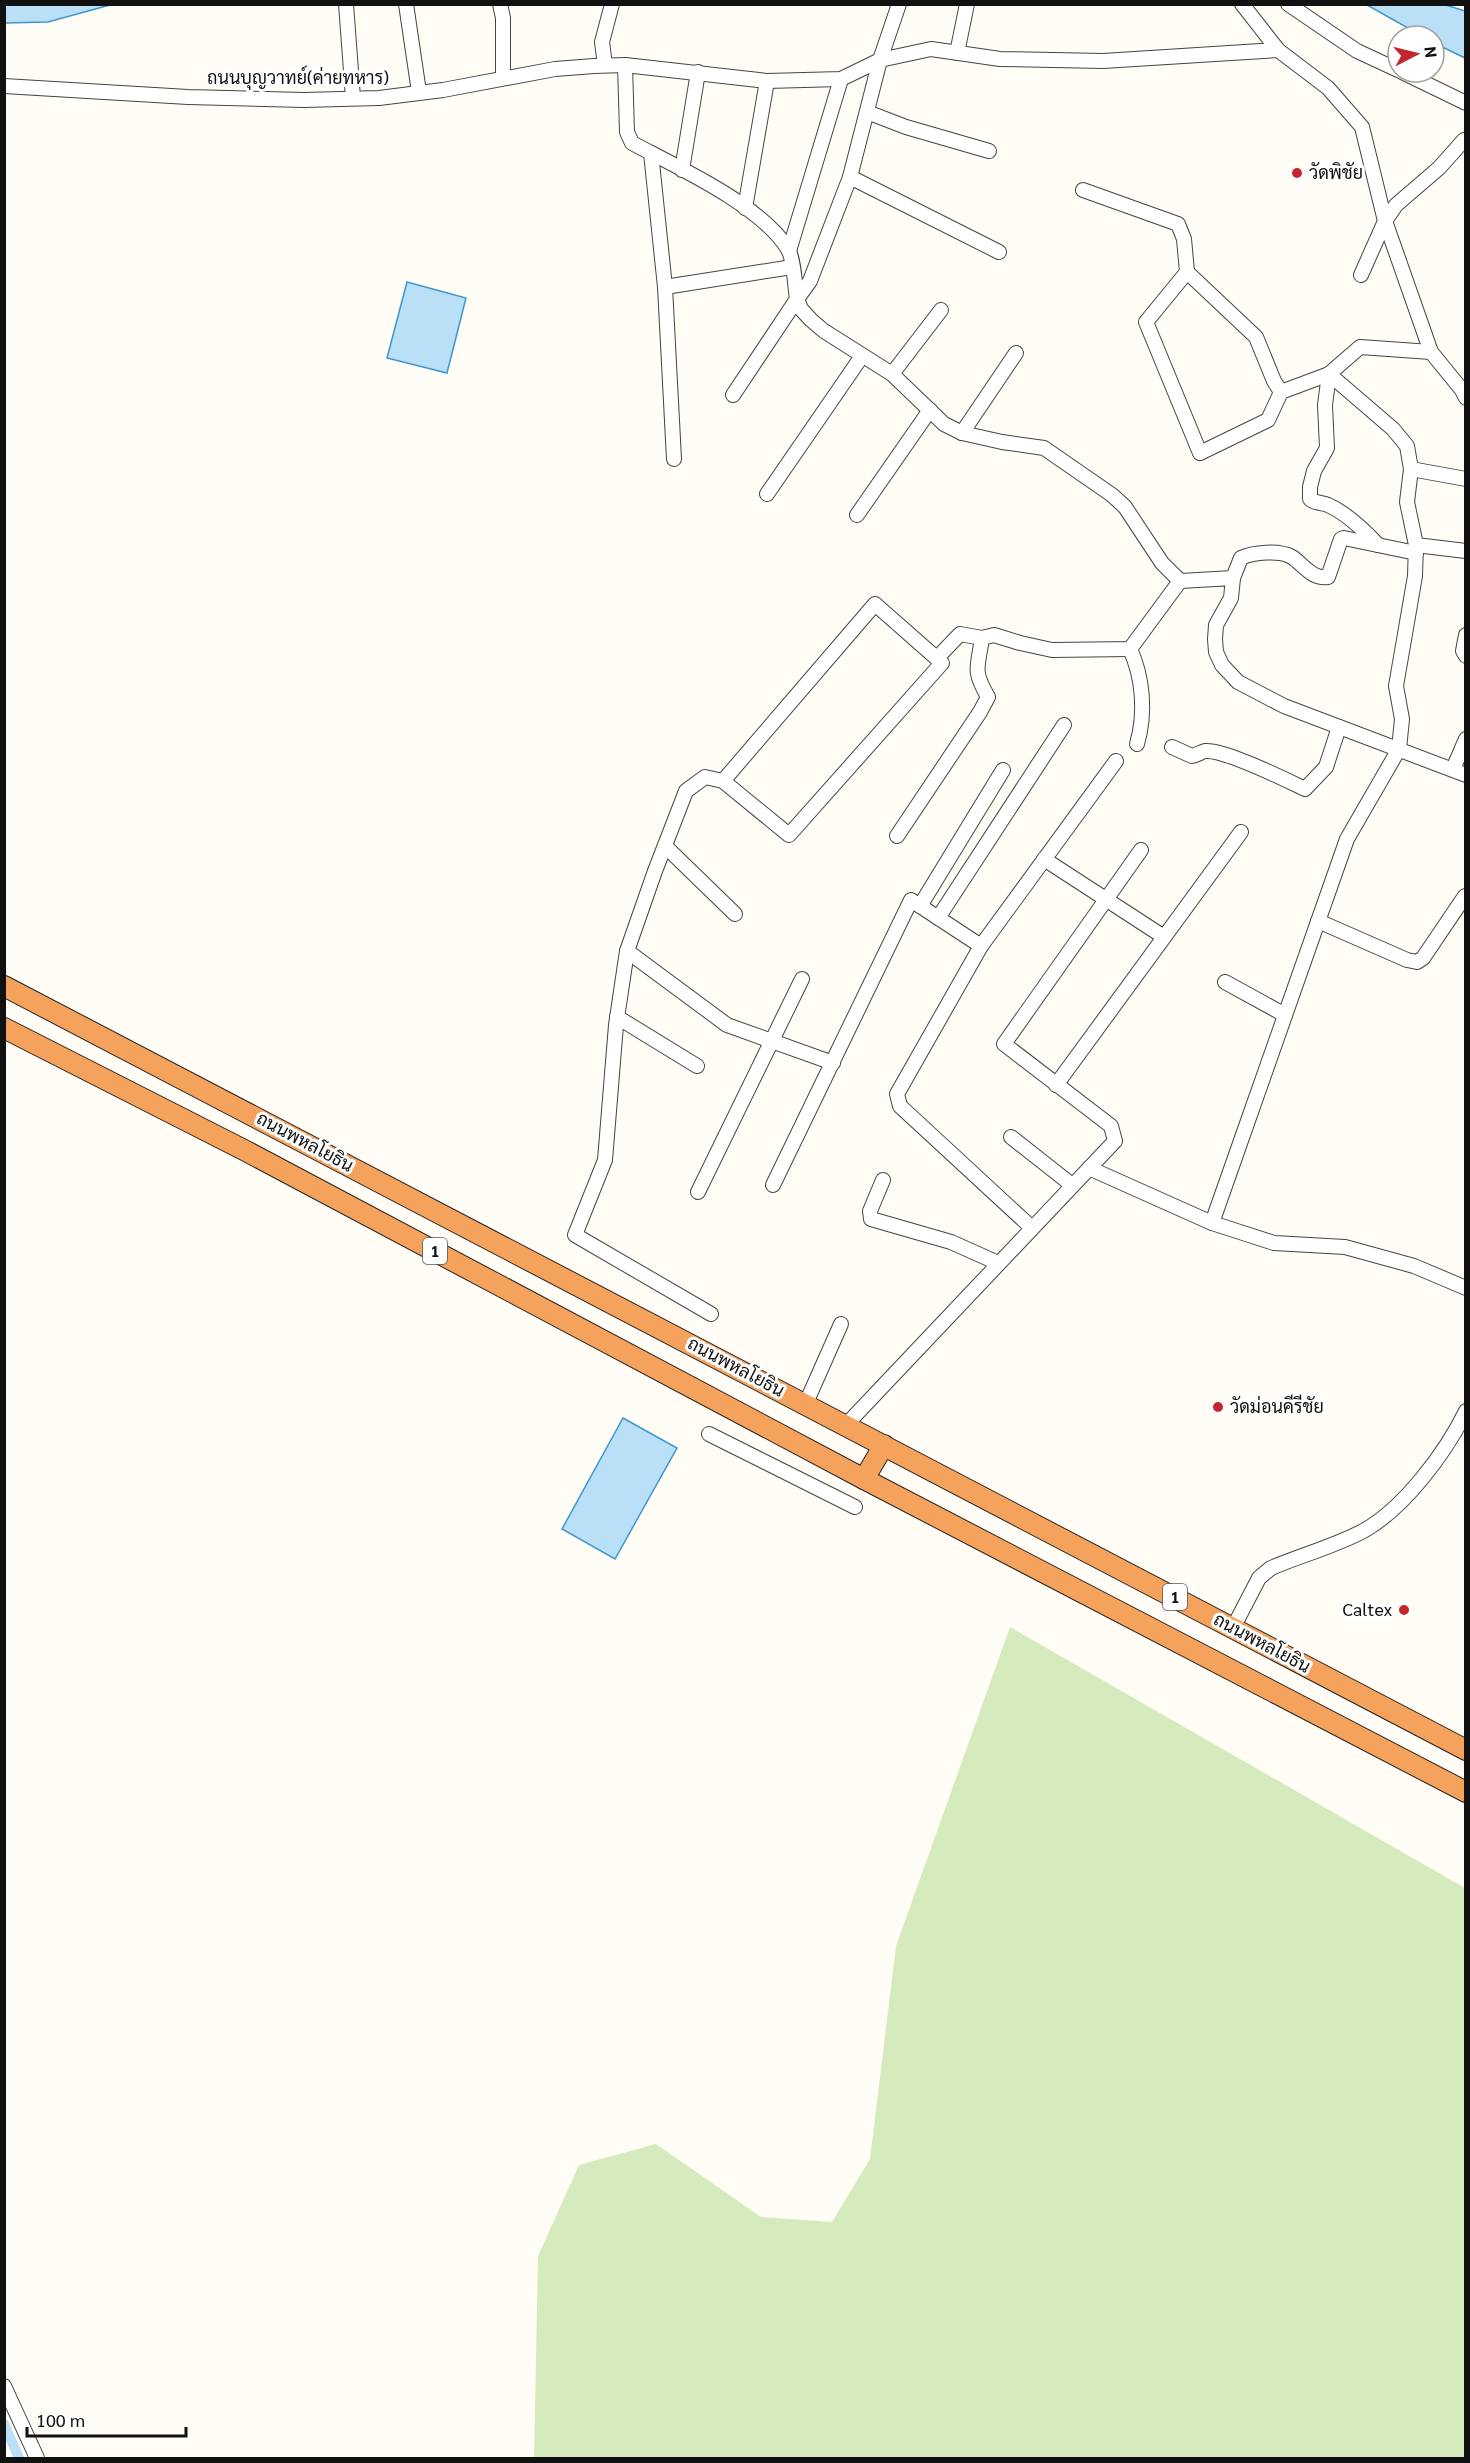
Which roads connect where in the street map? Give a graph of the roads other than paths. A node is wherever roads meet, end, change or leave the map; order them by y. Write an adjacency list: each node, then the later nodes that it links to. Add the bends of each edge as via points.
1 (346, 4): 22 (street)
2 (406, 4): 21 (street)
3 (500, 4): 16 (street)
4 (612, 4): 14 (street, via 602,42)
5 (899, 4): 11 (street)
6 (967, 4): 10 (street)
7 (1242, 4): 9 (street)
8 (1288, 4): 13 (street, via 1357,51)
9 (1278, 50): 10 (street, via 1103,62 1000,59); 32 (street, via 1328,88 1362,127)
10 (957, 53): 11 (street, via 931,49)
11 (880, 60): 17 (street); 24 (street)
12 (625, 64): 14 (street, ถนนบุญวาทย์(ค่ายทหาร)); 15 (street, ถนนบุญวาทย์(ค่ายทหาร)); 27 (street, via 629,140)
13 (1386, 64)
14 (605, 65): 16 (street, ถนนบุญวาทย์(ค่ายทหาร))
15 (698, 72): 18 (street, ถนนบุญวาทย์(ค่ายทหาร)); 28 (street)
16 (503, 78): 21 (street, ถนนบุญวาทย์(ค่ายทหาร))
17 (841, 79): 18 (street, ถนนบุญวาทย์(ค่ายทหาร)); 33 (street)
18 (767, 81): 31 (street)
19 (1427, 84): 23 (street)
20 (4, 86): 22 (street, ถนนบุญวาทย์(ค่ายทหาร), via 189,97)
21 (419, 92): 22 (street, ถนนบุญวาทย์(ค่ายทหาร))
22 (353, 98)
23 (1466, 103)
24 (867, 112): 26 (street); 29 (street)
25 (1465, 139): 32 (street, via 1439,168 1400,200)
26 (989, 151)
27 (651, 153): 28 (street); 38 (street)
28 (682, 170): 31 (street)
29 (850, 177): 34 (street); 39 (street, via 810,280)
30 (1083, 190): 36 (street, via 1178,224 1184,239)
31 (745, 208): 33 (street, via 768,226)
32 (1385, 221): 37 (street); 41 (street)
33 (789, 251): 35 (street)
34 (999, 252)
35 (792, 267): 38 (street); 39 (street)
36 (1187, 272): 46 (street, via 1256,337); 46 (street, via 1146,322 1200,453 1268,420)
37 (1362, 275)
38 (665, 287): 51 (street)
39 (797, 300): 43 (street, via 811,320); 48 (street)
40 (941, 310): 44 (street)
41 (1431, 352): 45 (street, via 1360,347); 47 (street)
42 (1016, 353): 50 (street)
43 (862, 356): 44 (street); 54 (street)
44 (892, 374): 49 (street)
45 (1329, 374): 46 (street); 52 (street, via 1393,429 1407,446); 56 (street, via 1325,405 1327,448 1314,471 1310,499 1353,522)
46 (1281, 392)
47 (1464, 392)
48 (733, 395)
49 (930, 410): 50 (street, via 944,424); 55 (street)
50 (962, 433): 60 (street, via 1035,445 1052,452 1125,507 1162,563)
51 (674, 459)
52 (1412, 469): 53 (street); 57 (street, via 1407,502)
53 (1466, 479)
54 (767, 494)
55 (857, 514)
56 (1378, 545): 57 (street); 59 (street, via 1342,539 1328,577 1309,573 1287,555 1265,554 1241,558)
57 (1416, 549): 58 (street); 71 (street, via 1396,686 1402,719)
58 (1466, 551)
59 (1233, 578): 60 (street); 67 (street, via 1231,598 1216,625 1216,652 1222,665 1238,682 1284,706)
60 (1180, 581): 63 (street)
61 (1466, 635): 64 (street)
62 (982, 638): 63 (street, via 994,635 1052,650); 65 (street, via 960,634); 77 (street, via 976,672 988,697)
63 (1130, 649): 69 (street, via 1140,683 1143,721)
64 (1466, 656)
65 (937, 658): 75 (street, via 875,604); 75 (street, via 942,663 789,835)
66 (1064, 725): 85 (street)
67 (1339, 727): 70 (street, via 1326,767 1305,789 1220,754 1205,751 1192,756); 71 (street)
68 (1466, 739): 74 (street)
69 (1137, 744)
70 (1172, 747)
71 (1399, 748): 74 (street); 86 (street, via 1347,839)
72 (1116, 761): 80 (street)
73 (1003, 770): 83 (street)
74 (1459, 772)
75 (723, 781): 78 (street, via 705,777 686,791)
76 (1241, 832): 87 (street)
77 (897, 836)
78 (665, 846): 84 (street); 89 (street)
79 (1142, 850): 82 (street)
80 (1044, 859): 82 (street); 88 (street)
81 (1465, 896): 86 (street, via 1417,962)
82 (1106, 900): 87 (street); 99 (street, via 1004,1044)
83 (920, 906): 85 (street); 97 (street, via 911,900)
84 (735, 914)
85 (938, 918): 88 (street)
86 (1318, 921): 93 (street)
87 (1164, 937): 99 (street)
88 (981, 946): 107 (street, via 899,1088 897,1099)
89 (627, 951): 94 (street); 96 (street, via 727,1024)
90 (802, 979): 96 (street)
91 (1225, 982): 93 (street)
92 (4, 986): 112 (highway, ถนนพหลโยธิน / 1)
93 (1285, 1016): 106 (street)
94 (617, 1017): 98 (street); 110 (street, via 606,1160 575,1234)
95 (4, 1028): 117 (highway, ถนนพหลโยธิน / 1, via 288,1173)
96 (771, 1042): 97 (street); 105 (street)
97 (833, 1063): 103 (street)
98 (697, 1066)
99 (1056, 1085): 101 (street, via 1111,1126 1115,1141)
100 (1011, 1137): 104 (street)
101 (1089, 1168): 104 (street); 106 (street)
102 (883, 1180): 108 (street, via 870,1211 871,1219 951,1242)
103 (773, 1185)
104 (1072, 1185): 107 (street)
105 (698, 1192)
106 (1212, 1223): 109 (street, via 1274,1243 1345,1247 1414,1266)
107 (1032, 1228): 108 (street)
108 (998, 1263): 114 (street)
109 (1466, 1288)
110 (711, 1314)
111 (841, 1324): 112 (street)
112 (806, 1403): 114 (highway, ถนนพหลโยธิน / 1)
113 (1466, 1411): 119 (street, via 1450,1439 1396,1508 1364,1531 1271,1568 1259,1578)
114 (846, 1425): 116 (highway, ถนนพหลโยธิน / 1)
115 (709, 1434): 118 (street)
116 (884, 1445): 117 (highway); 119 (highway, ถนนพหลโยธิน / 1)
117 (864, 1479): 121 (highway, ถนนพหลโยธิน / 1)
118 (855, 1507)
119 (1233, 1628): 120 (highway, ถนนพหลโยธิน / 1)
120 (1466, 1750)
121 (1466, 1792)
122 (4, 2386): 123 (street)
123 (37, 2458)

